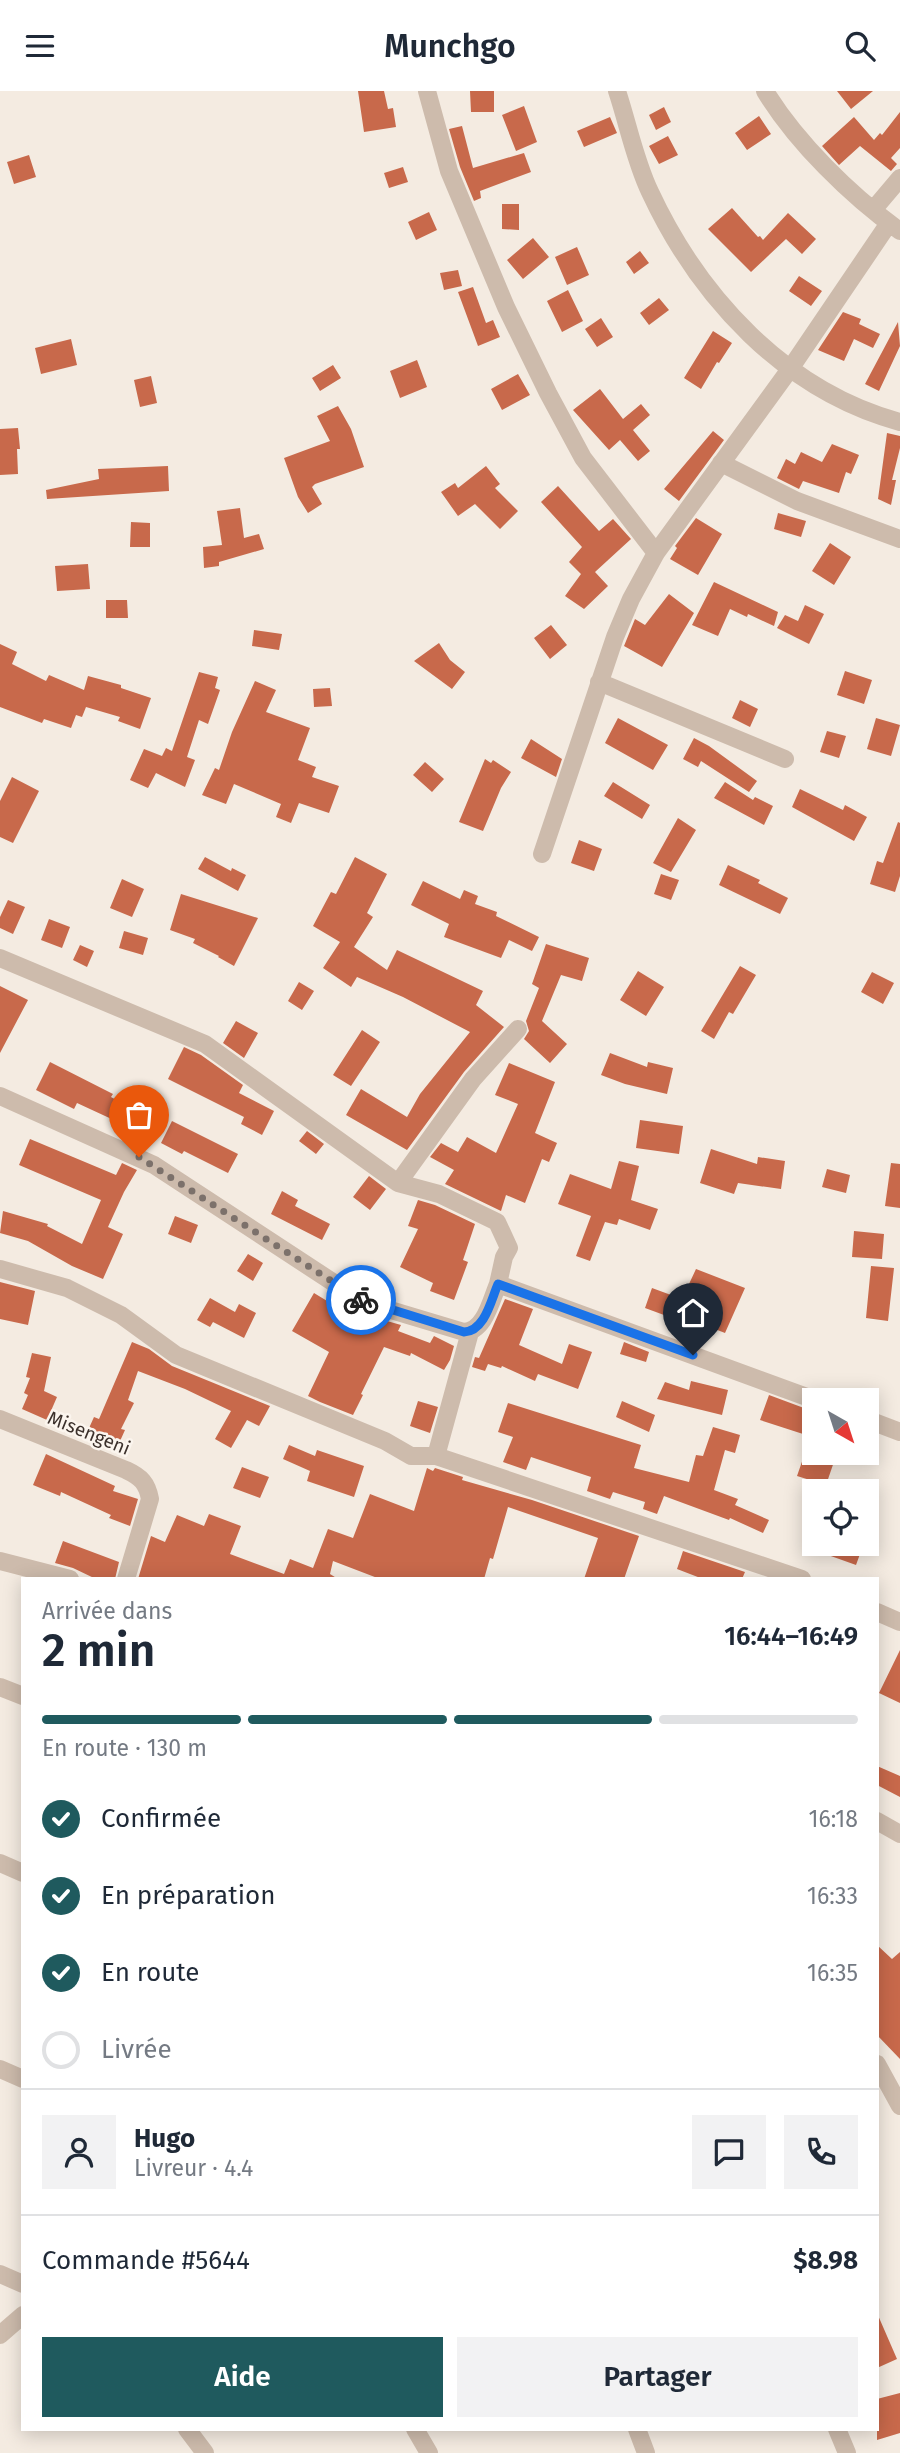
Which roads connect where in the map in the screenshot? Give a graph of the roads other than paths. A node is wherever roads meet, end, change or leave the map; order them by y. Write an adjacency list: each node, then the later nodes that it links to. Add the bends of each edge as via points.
1 (427, 91): 11 (street, via 449,170 548,393 583,459)
2 (617, 91): 7 (street, via 648,189 697,275 740,326)
3 (765, 91): 5 (street, via 777,112)
4 (900, 178): 5 (street)
5 (873, 210): 6 (street)
6 (895, 227): 7 (street)
7 (790, 369): 8 (street, via 838,399); 9 (street)
8 (900, 422)
9 (721, 463): 10 (street, via 797,501); 11 (street)
10 (900, 539)
11 (656, 553): 12 (street, via 631,599)
12 (599, 682): 13 (street); 14 (street)
13 (785, 759)
14 (542, 854)
15 (0, 958): 18 (street, via 205,1044)
16 (518, 1029): 18 (street, via 473,1079)
17 (0, 1096): 21 (street, via 147,1161 360,1300)
18 (398, 1183): 20 (street, via 439,1194 497,1222 509,1248)
19 (0, 1269): 26 (street, via 67,1288 121,1315 176,1355 385,1441 411,1456)
20 (498, 1284): 21 (street, via 481,1324); 22 (street)
21 (470, 1332): 26 (street)
22 (802, 1395)
23 (0, 1419): 29 (street, Misengeni, via 140,1477 150,1499)
24 (879, 1424): 25 (street)
25 (900, 1432)
26 (436, 1456): 30 (street)
27 (0, 1561): 28 (street)
28 (62, 1577)
29 (127, 1577)
30 (796, 1577)
31 (879, 1613): 32 (street)
32 (900, 1622)
33 (0, 1687): 34 (street)
34 (21, 1695)
35 (879, 1822): 36 (street)
36 (900, 1834)
37 (879, 2068): 40 (street)
38 (0, 2069): 39 (street)
39 (21, 2078)
40 (900, 2106)
41 (0, 2274): 42 (street)
42 (21, 2283)
43 (21, 2317): 44 (street)
44 (0, 2335)
45 (188, 2431): 49 (street)
46 (416, 2431): 50 (street)
47 (638, 2431): 51 (street)
48 (838, 2431): 52 (street)
49 (205, 2453)
50 (429, 2453)
51 (646, 2453)
52 (847, 2453)

